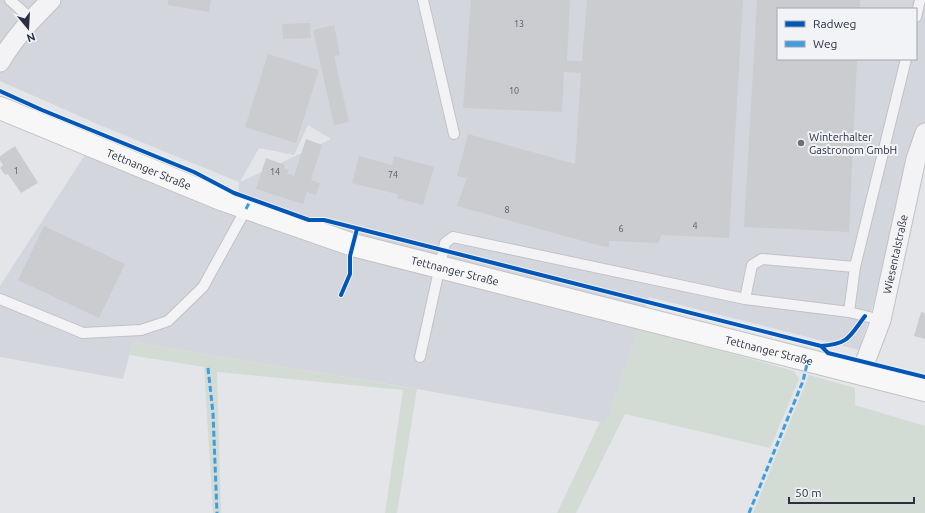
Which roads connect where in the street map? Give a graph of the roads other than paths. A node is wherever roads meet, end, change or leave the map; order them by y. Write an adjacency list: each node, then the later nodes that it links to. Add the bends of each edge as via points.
1 (10, 0): 6 (lane)
2 (51, 0): 6 (street)
3 (423, 0): 11 (lane)
4 (920, 0): 5 (lane)
5 (917, 13)
6 (31, 19): 8 (street)
7 (906, 60): 14 (lane)
8 (0, 62)
9 (0, 108): 12 (main road, Tettnanger Straße)
10 (925, 133): 18 (street, Wiesentalstraße, via 916,159)
11 (454, 134)
12 (246, 209): 13 (main road, Tettnanger Straße, via 353,246); 15 (lane, via 203,287 168,321 141,330 83,333)
13 (439, 266): 16 (lane, via 445,243 453,237); 19 (lane); 20 (main road, Tettnanger Straße)
14 (855, 267): 16 (lane, via 762,259 752,265); 17 (lane)
15 (0, 299)
16 (745, 299): 17 (lane)
17 (849, 312): 18 (lane)
18 (881, 320): 20 (street, Wiesentalstraße)
19 (420, 357)
20 (861, 373): 21 (main road, Tettnanger Straße)
21 (925, 390)

